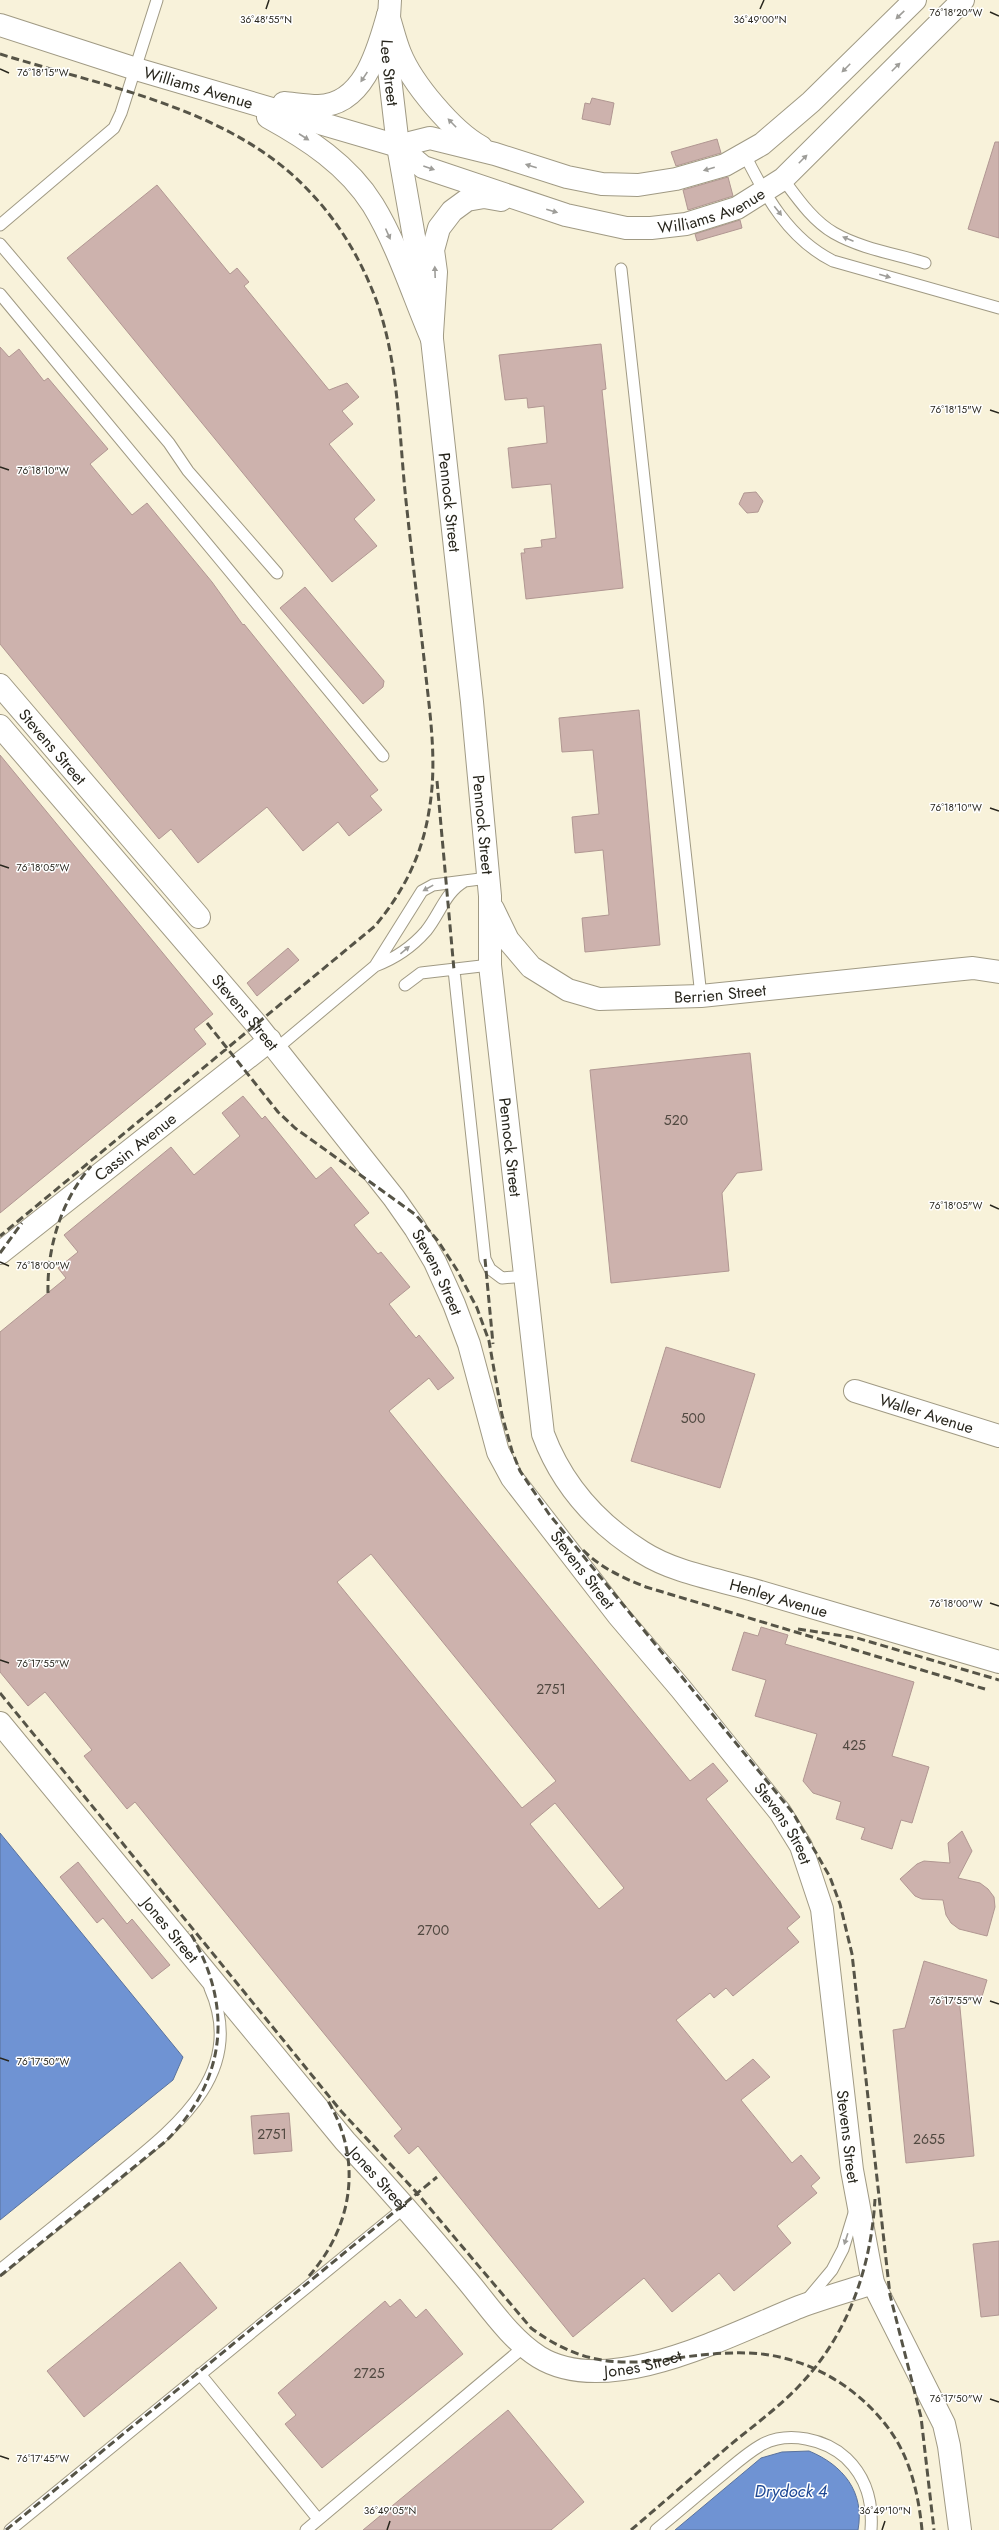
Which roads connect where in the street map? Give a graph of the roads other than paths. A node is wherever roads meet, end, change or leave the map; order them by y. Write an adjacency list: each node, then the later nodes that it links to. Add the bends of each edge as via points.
1 (157, 0): 6 (lane)
2 (915, 0): 9 (street, one-way to 9, via 789,122 762,144)
3 (963, 0): 11 (street, Williams Avenue, one-way to 3)
4 (389, 7): 7 (street, one-way to 7, via 371,67 359,85 340,99 319,106); 8 (street, Lee Street, via 387,52); 10 (street, one-way to 4, via 476,144 460,131 408,69 400,53)
5 (0, 25): 6 (street, Williams Avenue)
6 (136, 68): 7 (street, Williams Avenue); 14 (lane, via 122,113 114,128)
7 (233, 98): 8 (street, Williams Avenue); 20 (street, one-way to 20, via 317,146 362,190 383,223)
8 (398, 146): 10 (street, via 430,138); 13 (street, Williams Avenue, one-way to 13, via 423,167 488,187); 20 (street, Pennock Street)
9 (744, 153): 10 (street, one-way to 10, via 725,165 676,179 638,185 582,181); 12 (lane)
10 (495, 154)
11 (783, 179): 12 (street, Williams Avenue); 16 (lane, one-way to 11, via 872,248 834,233 811,214)
12 (763, 193): 13 (street, Williams Avenue, one-way to 12, via 599,224 651,228 686,224 737,208); 19 (lane, one-way to 19, via 813,250 834,261)
13 (529, 204): 20 (street, one-way to 13, via 436,272 433,250 435,238 445,219 460,204 474,198)
14 (0, 225)
15 (0, 244): 21 (lane, via 169,443 188,471)
16 (925, 263)
17 (621, 269): 33 (lane)
18 (0, 294): 24 (lane)
19 (999, 308)
20 (432, 339): 26 (street, Pennock Street, via 472,702)
21 (277, 573)
22 (0, 685): 27 (street, Stevens Street)
23 (0, 726): 34 (street, Stevens Street)
24 (383, 756)
25 (466, 881): 26 (lane); 28 (lane, one-way to 25, via 394,958 421,936 453,890); 28 (lane, one-way to 28, via 433,885 422,891)
26 (489, 887): 29 (street, Pennock Street); 33 (street, Berrien Street, via 493,912 516,951 539,973 568,990 611,999)
27 (199, 917)
28 (375, 966): 34 (lane)
29 (490, 966): 30 (lane); 36 (street, Pennock Street)
30 (454, 970): 32 (lane, via 421,973); 36 (lane, via 485,1259 490,1269 502,1278)
31 (999, 972): 33 (street, Berrien Street, via 973,968)
32 (406, 985)
33 (701, 996)
34 (273, 1044): 35 (street, Cassin Avenue); 43 (street, Stevens Street, via 394,1198 416,1228 435,1262 469,1344 498,1452 512,1478 618,1615 780,1812 802,1846 822,1909)
35 (0, 1253)
36 (526, 1276): 39 (street, Pennock Street, via 543,1434 556,1465)
37 (855, 1391): 38 (street, Waller Avenue)
38 (999, 1436)
39 (577, 1497): 40 (street, Henley Avenue, via 604,1525 641,1552 661,1562 868,1626)
40 (999, 1662)
41 (0, 1723): 42 (street, Jones Street)
42 (185, 1948): 44 (street, Jones Street, via 345,2141); 45 (lane, via 209,1984 219,2023 221,2038 218,2058 205,2090 166,2134)
43 (858, 2202): 46 (street, Stevens Street); 47 (lane, one-way to 47, via 843,2248 832,2270)
44 (405, 2207): 48 (street, Jones Street); 49 (lane)
45 (0, 2270)
46 (873, 2283): 47 (street, Jones Street); 50 (street, Stevens Street, via 944,2424 949,2446)
47 (800, 2307): 48 (street, Jones Street, via 688,2353 626,2368 571,2368 547,2361)
48 (525, 2346): 51 (lane)
49 (200, 2374): 51 (lane); 52 (lane)
50 (955, 2506): 56 (street, Stevens Street); 57 (street, Stevens Street)
51 (318, 2520): 53 (lane)
52 (10, 2530)
53 (306, 2530)
54 (656, 2530): 55 (lane, via 753,2450 774,2440 796,2438 827,2446 850,2462 861,2477 871,2502)
55 (870, 2530)
56 (952, 2530)
57 (960, 2530)

